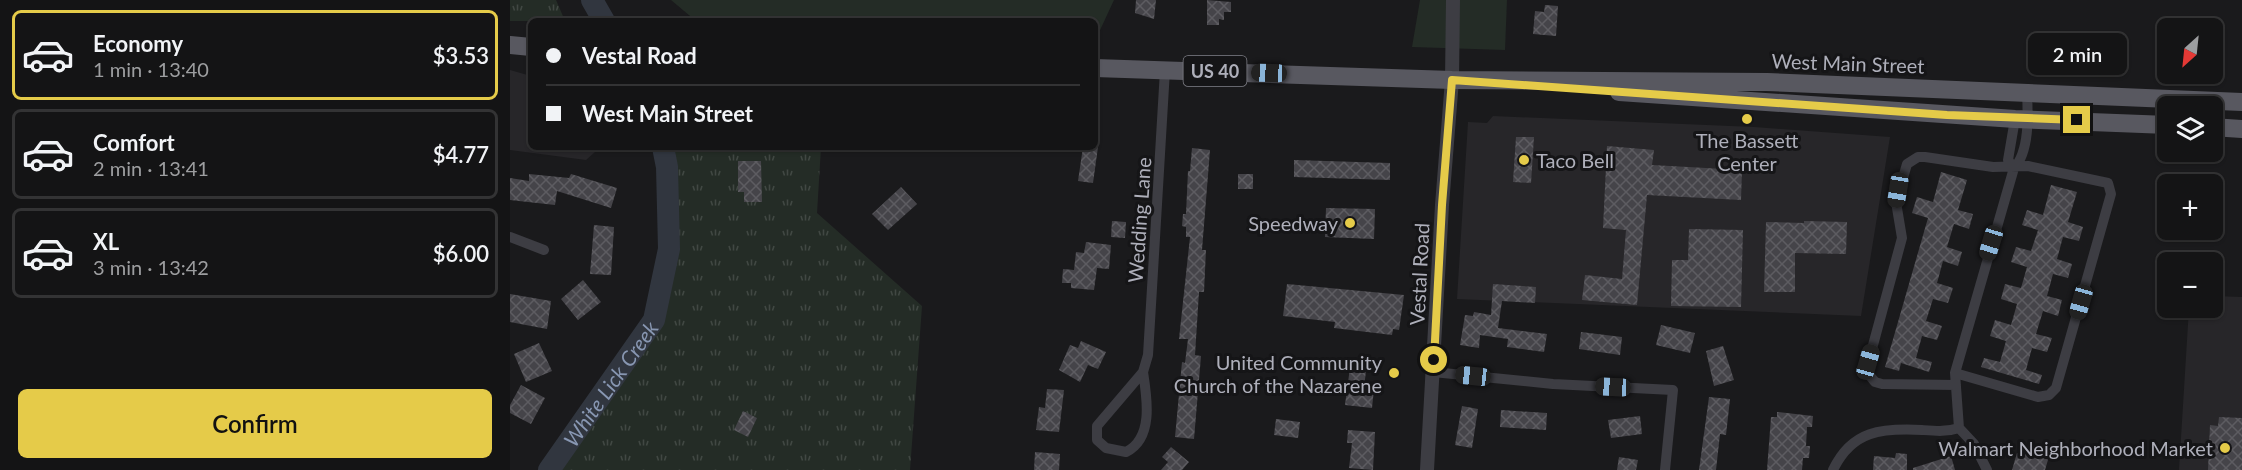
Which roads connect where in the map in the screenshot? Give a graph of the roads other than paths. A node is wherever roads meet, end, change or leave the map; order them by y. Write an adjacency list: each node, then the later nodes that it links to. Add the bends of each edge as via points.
1 (1454, 0): 4 (street, Vestal Road)
2 (1098, 68): 3 (main road, West Main Street / US 40)
3 (1165, 69): 4 (main road, West Main Street / US 40); 14 (street, Wedding Lane, via 1148,355)
4 (1452, 80): 5 (main road, West Main Street / US 40, via 1767,82); 7 (main road, West Main Street / US 40); 15 (street, Vestal Road)
5 (2027, 92): 6 (main road, West Main Street / US 40); 7 (street)
6 (2242, 102)
7 (2022, 118): 8 (main road, West Main Street / US 40); 11 (street, via 2020,162)
8 (2157, 124)
9 (2223, 128): 10 (main road)
10 (2242, 129)
11 (2014, 168): 16 (street); 16 (street, via 2028,166 2104,180 2111,188 2066,354 2056,388 2044,397); 16 (street, via 1918,157 1907,164 1898,190 1902,238 1866,371 1882,384)
12 (510, 237): 13 (street)
13 (544, 250)
14 (1143, 372): 14 (street, Wedding Lane, via 1097,426 1097,440 1106,448 1126,452 1141,439 1147,397)
15 (1433, 372): 18 (street, Vestal Road); 19 (street, via 1673,390)
16 (1955, 379): 17 (street)
17 (1959, 428): 20 (street, via 1897,429 1861,436 1847,447); 21 (street, via 1974,444)
18 (1427, 470)
19 (1665, 470)
20 (1833, 470)
21 (1987, 470)

